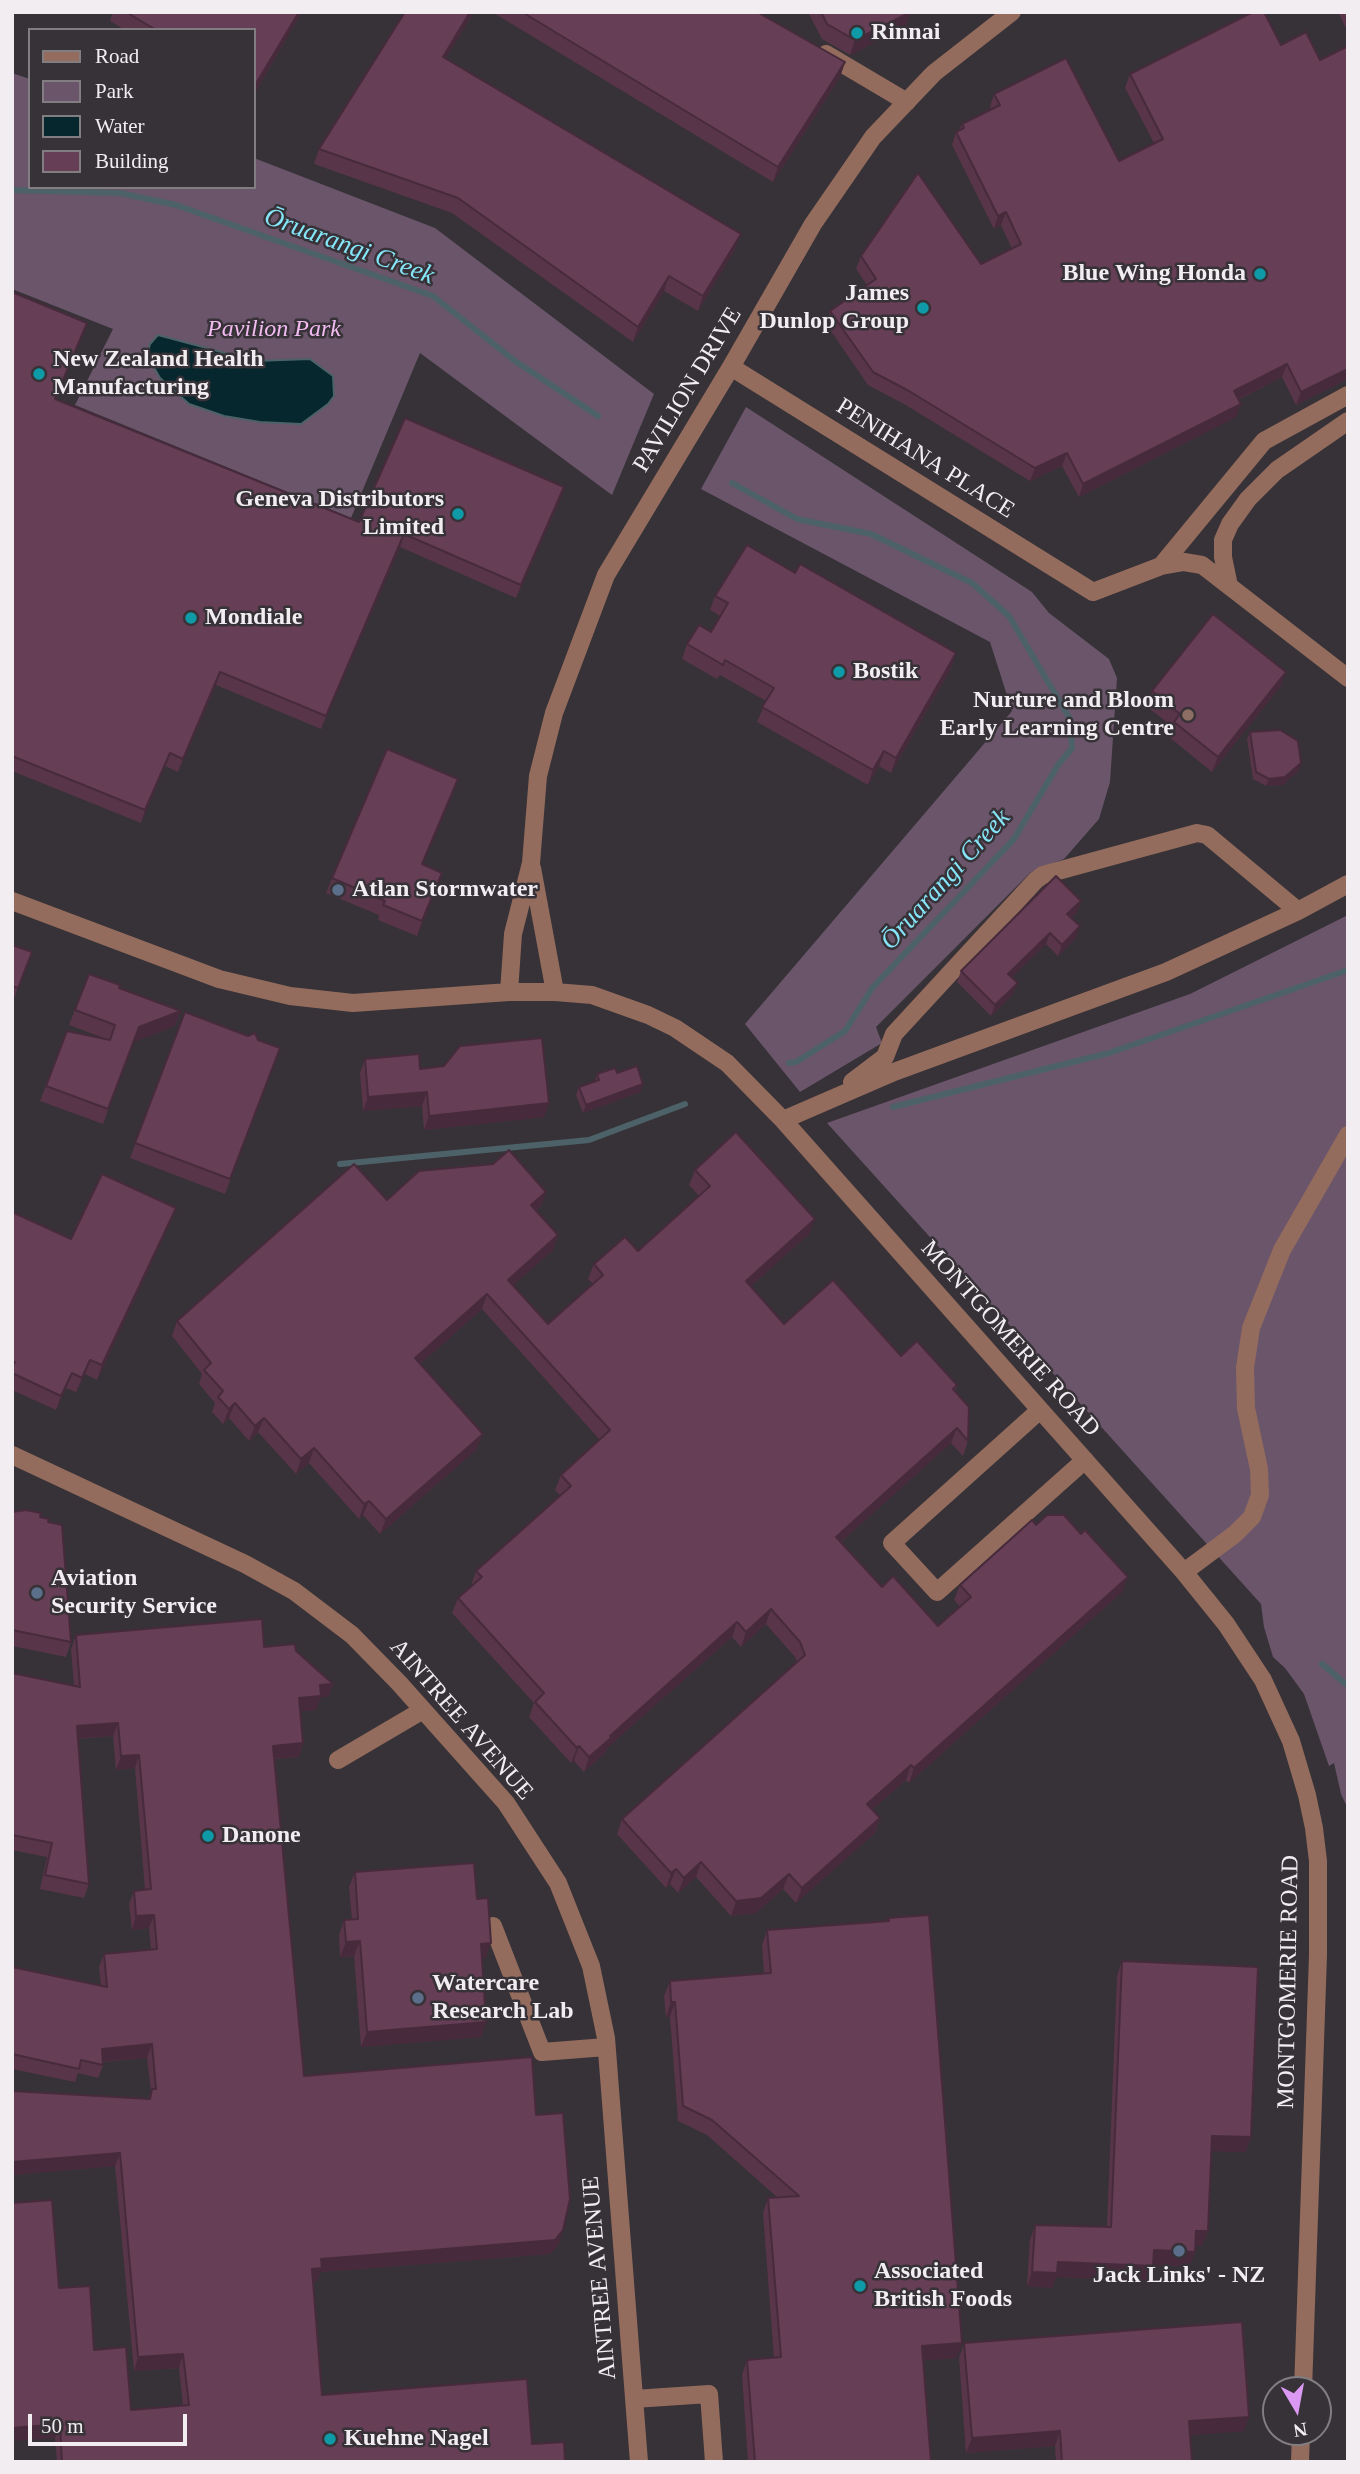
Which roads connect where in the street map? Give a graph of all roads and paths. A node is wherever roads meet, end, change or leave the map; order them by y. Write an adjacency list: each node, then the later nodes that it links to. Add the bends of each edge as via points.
1 (1012, 12): 3 (street, PAVILION DRIVE, via 934,73)
2 (811, 46): 3 (street)
3 (907, 102): 4 (street, PAVILION DRIVE, via 873,137 813,224)
4 (731, 367): 7 (street, PENIHANA PLACE, via 1093,592); 10 (street, PAVILION DRIVE, via 606,575 554,713 538,776)
5 (1348, 395): 7 (street, via 1264,441)
6 (1348, 421): 8 (street, via 1277,470 1230,524 1223,540)
7 (1161, 566): 8 (street, via 1202,565)
8 (1229, 586): 9 (street)
9 (1346, 672)
10 (531, 863): 14 (street, PAVILION DRIVE, via 513,934); 15 (street, PAVILION DRIVE)
11 (1348, 884): 13 (street)
12 (12, 901): 14 (street, MONTGOMERIE ROAD, via 219,979 290,996 353,1003)
13 (1298, 911): 16 (street, via 1166,972); 16 (street, via 1207,835 1197,833 1043,875 894,1034 885,1057)
14 (509, 992): 15 (street, MONTGOMERIE ROAD)
15 (555, 992): 17 (street, MONTGOMERIE ROAD, via 592,995 675,1028 727,1063)
16 (830, 1100): 17 (street)
17 (783, 1120): 19 (street, MONTGOMERIE ROAD)
18 (1348, 1135): 22 (street, via 1282,1250 1251,1328 1246,1408 1260,1495 1252,1517)
19 (1040, 1410): 21 (street, MONTGOMERIE ROAD); 21 (street, via 892,1543 937,1592)
20 (12, 1455): 23 (street, AINTREE AVENUE, via 294,1591 352,1634)
21 (1085, 1460): 22 (street, MONTGOMERIE ROAD)
22 (1184, 1572): 27 (street, MONTGOMERIE ROAD, via 1226,1623 1263,1680 1291,1741 1314,1828 1318,1955)
23 (423, 1710): 24 (street); 26 (street, AINTREE AVENUE, via 506,1803 558,1883 592,1966)
24 (338, 1760)
25 (493, 1926): 26 (street, via 542,2052)
26 (606, 2048): 28 (street, AINTREE AVENUE)
27 (1303, 2376)
28 (634, 2399): 29 (street, AINTREE AVENUE); 30 (street, via 709,2393)
29 (639, 2462)
30 (715, 2462)

